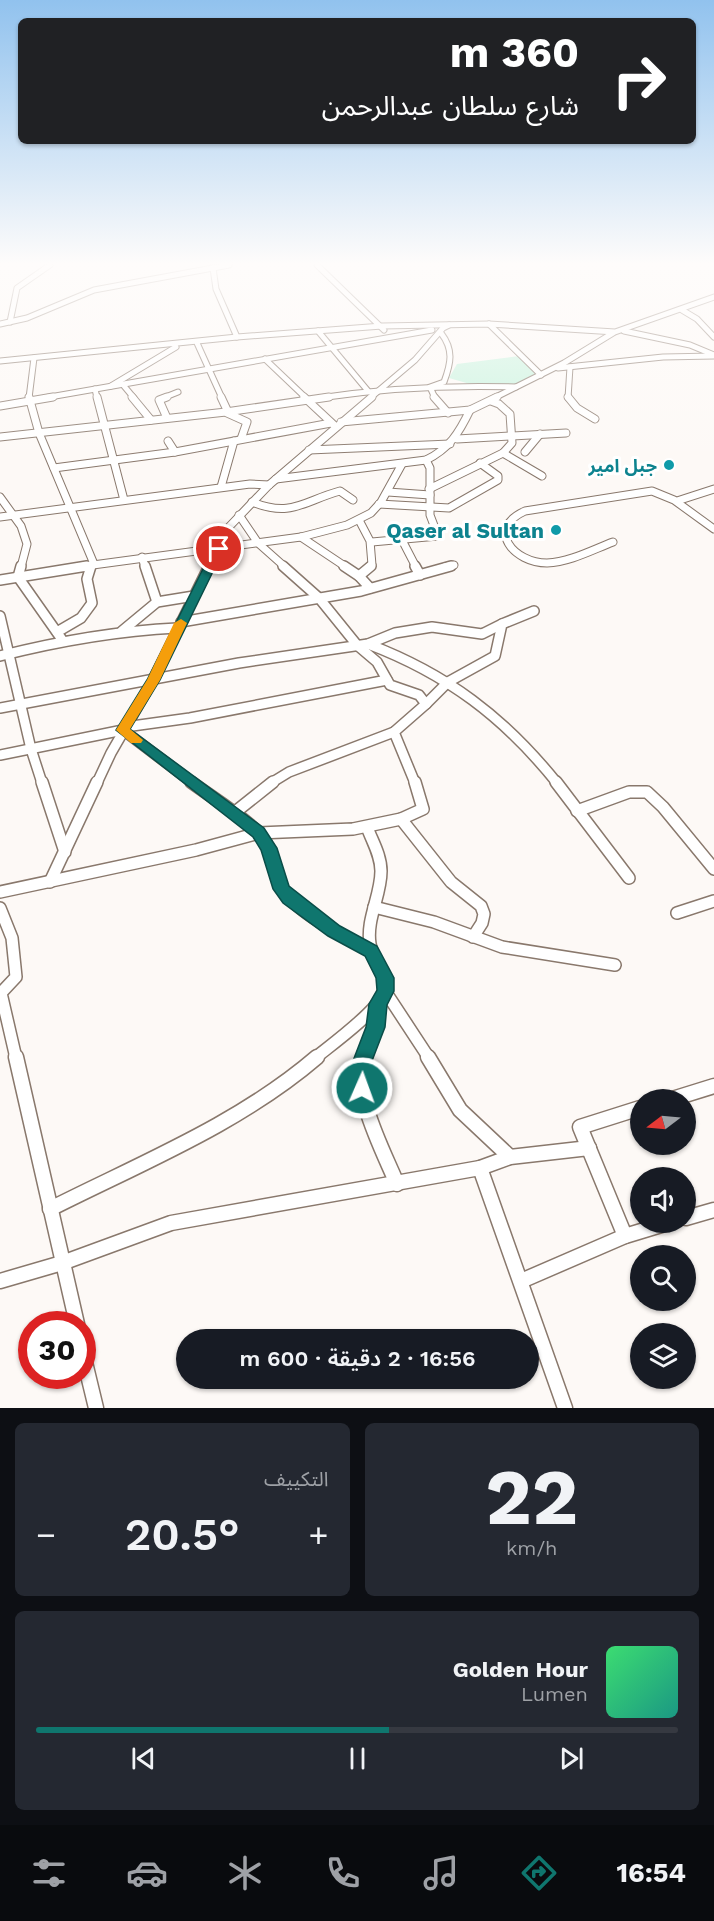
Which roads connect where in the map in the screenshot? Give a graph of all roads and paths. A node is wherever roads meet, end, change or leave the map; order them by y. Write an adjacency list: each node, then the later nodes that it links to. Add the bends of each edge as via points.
1 (234, 331): 11 (street)
2 (318, 331): 3 (street); 11 (street); 16 (street)
3 (322, 331)
4 (384, 331): 12 (street)
5 (432, 331): 12 (street)
6 (442, 331): 31 (street)
7 (445, 331): 28 (street, via 452,362 444,382)
8 (496, 331): 25 (street)
9 (613, 331): 10 (street)
10 (618, 331): 17 (street); 23 (street)
11 (237, 337): 14 (street)
12 (387, 337): 16 (street)
13 (714, 337): 17 (street)
14 (197, 343): 15 (street); 24 (street)
15 (188, 344): 19 (street); 26 (street)
16 (332, 346): 20 (street); 32 (street)
17 (698, 347): 18 (street)
18 (714, 356): 22 (street)
19 (34, 358): 21 (street); 34 (street)
20 (265, 360): 24 (street); 35 (street)
21 (0, 362)
22 (570, 367): 23 (street); 42 (street, via 568,398)
23 (556, 368): 25 (street)
24 (209, 370): 27 (street); 39 (street)
25 (541, 375): 29 (street)
26 (111, 386): 27 (street); 30 (street)
27 (124, 386): 43 (street)
28 (430, 387): 29 (street); 31 (street); 40 (street, via 436,401)
29 (516, 387): 36 (street)
30 (95, 389): 34 (street); 45 (street)
31 (381, 389): 32 (street); 44 (street)
32 (368, 391): 35 (street)
33 (178, 392): 41 (street, via 159,400)
34 (29, 400): 37 (street); 46 (street)
35 (308, 400): 39 (street); 44 (street)
36 (491, 401): 38 (street); 49 (street, via 510,414)
37 (0, 406)
38 (470, 410): 40 (street); 53 (street)
39 (227, 412): 41 (street); 51 (street, via 247,422)
40 (448, 413): 44 (street)
41 (167, 418): 43 (street)
42 (595, 419)
43 (151, 420): 45 (street)
44 (336, 424): 51 (street); 54 (street)
45 (105, 425): 46 (street); 59 (street)
46 (39, 432): 50 (street); 62 (street)
47 (566, 433): 48 (street)
48 (540, 434): 49 (street); 57 (street)
49 (512, 435): 53 (street); 56 (street, via 512,443)
50 (0, 437)
51 (238, 440): 55 (street); 66 (street)
52 (168, 441): 55 (street)
53 (454, 442): 54 (street); 58 (street)
54 (308, 450): 64 (street)
55 (175, 452): 59 (street)
56 (503, 453): 60 (street); 63 (street)
57 (525, 453)
58 (426, 460): 61 (street); 69 (street, via 430,468)
59 (114, 461): 62 (street); 71 (street)
60 (480, 463): 69 (street); 77 (street, via 498,480 454,506)
61 (402, 464): 64 (street); 68 (street)
62 (54, 468): 76 (street)
63 (542, 476)
64 (276, 479): 65 (street)
65 (269, 485): 66 (street); 74 (street)
66 (221, 487): 71 (street)
67 (714, 489): 73 (street)
68 (388, 492): 69 (street); 75 (street)
69 (429, 492): 77 (street)
70 (0, 497): 78 (street)
71 (124, 500): 76 (street)
72 (353, 500): 74 (street, via 344,492 336,492 281,511)
73 (677, 501): 82 (street); 86 (street, via 645,491 525,511 516,514 504,535 516,554 537,562 553,563)
74 (252, 502): 79 (street)
75 (379, 504): 77 (street); 81 (street)
76 (69, 508): 78 (street); 90 (street)
77 (431, 508): 84 (street, via 438,536)
78 (13, 515): 80 (street); 94 (street, via 27,544)
79 (239, 515): 87 (street); 88 (street, via 227,529)
80 (0, 517)
81 (359, 520): 83 (street); 85 (street)
82 (714, 529)
83 (301, 537): 87 (street); 93 (street)
84 (402, 540): 85 (street); 92 (street)
85 (372, 542): 93 (street, via 372,565)
86 (613, 542)
87 (258, 543): 88 (street); 98 (street)
88 (219, 549): 89 (street); 97 (street)
89 (141, 557): 90 (street); 99 (street)
90 (94, 564): 94 (street); 105 (street, via 89,567 87,579 92,603 81,618)
91 (454, 565): 92 (street)
92 (420, 575): 96 (street)
93 (359, 576): 96 (street)
94 (18, 578): 95 (street); 105 (street)
95 (0, 580)
96 (369, 588): 98 (street)
97 (194, 596): 99 (street); 103 (street)
98 (319, 598): 103 (street); 108 (street)
99 (157, 602): 104 (street)
100 (534, 611): 102 (street)
101 (0, 616): 109 (street)
102 (502, 624): 107 (street, via 482,634 432,627 395,633); 112 (street, via 495,656)
103 (179, 625): 104 (street); 110 (street)
104 (122, 631): 106 (street)
105 (57, 632): 106 (street)
106 (63, 641): 109 (street)
107 (368, 644): 108 (street); 112 (street)
108 (357, 645): 110 (street); 111 (street, via 376,662)
109 (4, 655): 114 (street)
110 (153, 680): 114 (street); 116 (street)
111 (387, 680): 113 (street, via 390,685 419,695); 116 (street)
112 (448, 682): 113 (street); 120 (street, via 473,699 539,762)
113 (426, 704): 117 (street)
114 (20, 705): 115 (street); 118 (street)
115 (0, 708)
116 (124, 729): 118 (street); 121 (street); 125 (street)
117 (394, 732): 121 (street, via 289,772); 122 (street, via 423,802 423,810)
118 (31, 749): 119 (street); 125 (street)
119 (0, 755)
120 (577, 811): 126 (street, via 629,792 647,792); 127 (street)
121 (234, 813): 124 (street)
122 (401, 819): 123 (street); 134 (street, via 451,882 481,906 482,923)
123 (367, 827): 124 (street); 131 (street, via 381,871)
124 (259, 833): 128 (street); 135 (street, via 289,898 334,931)
125 (65, 852): 128 (street)
126 (714, 869)
127 (629, 878)
128 (50, 882): 129 (street)
129 (0, 892)
130 (714, 901): 133 (street)
131 (374, 907): 134 (street); 135 (street, via 368,932)
132 (0, 908): 138 (street, via 12,938 16,977)
133 (677, 913)
134 (473, 936): 136 (street, via 502,947)
135 (371, 951): 137 (street, via 385,978)
136 (615, 965)
137 (386, 991): 139 (street); 144 (street, via 460,1110)
138 (0, 993): 147 (street)
139 (378, 1004): 146 (street, via 376,1027 361,1066 362,1088); 147 (street, via 286,1083 230,1119)
140 (714, 1086): 141 (street)
141 (696, 1092)
142 (630, 1111): 143 (street, via 580,1126)
143 (589, 1148): 144 (street); 151 (street)
144 (510, 1157): 145 (street)
145 (480, 1168): 146 (street); 154 (street)
146 (397, 1184): 152 (street, via 171,1223)
147 (50, 1209): 152 (street)
148 (714, 1210): 149 (street)
149 (696, 1215)
150 (635, 1233): 151 (street)
151 (625, 1236): 154 (street)
152 (62, 1263): 153 (street); 155 (street)
153 (0, 1281)
154 (520, 1281): 158 (street)
155 (74, 1311)
156 (91, 1389): 157 (street)
157 (96, 1408)
158 (565, 1408)

